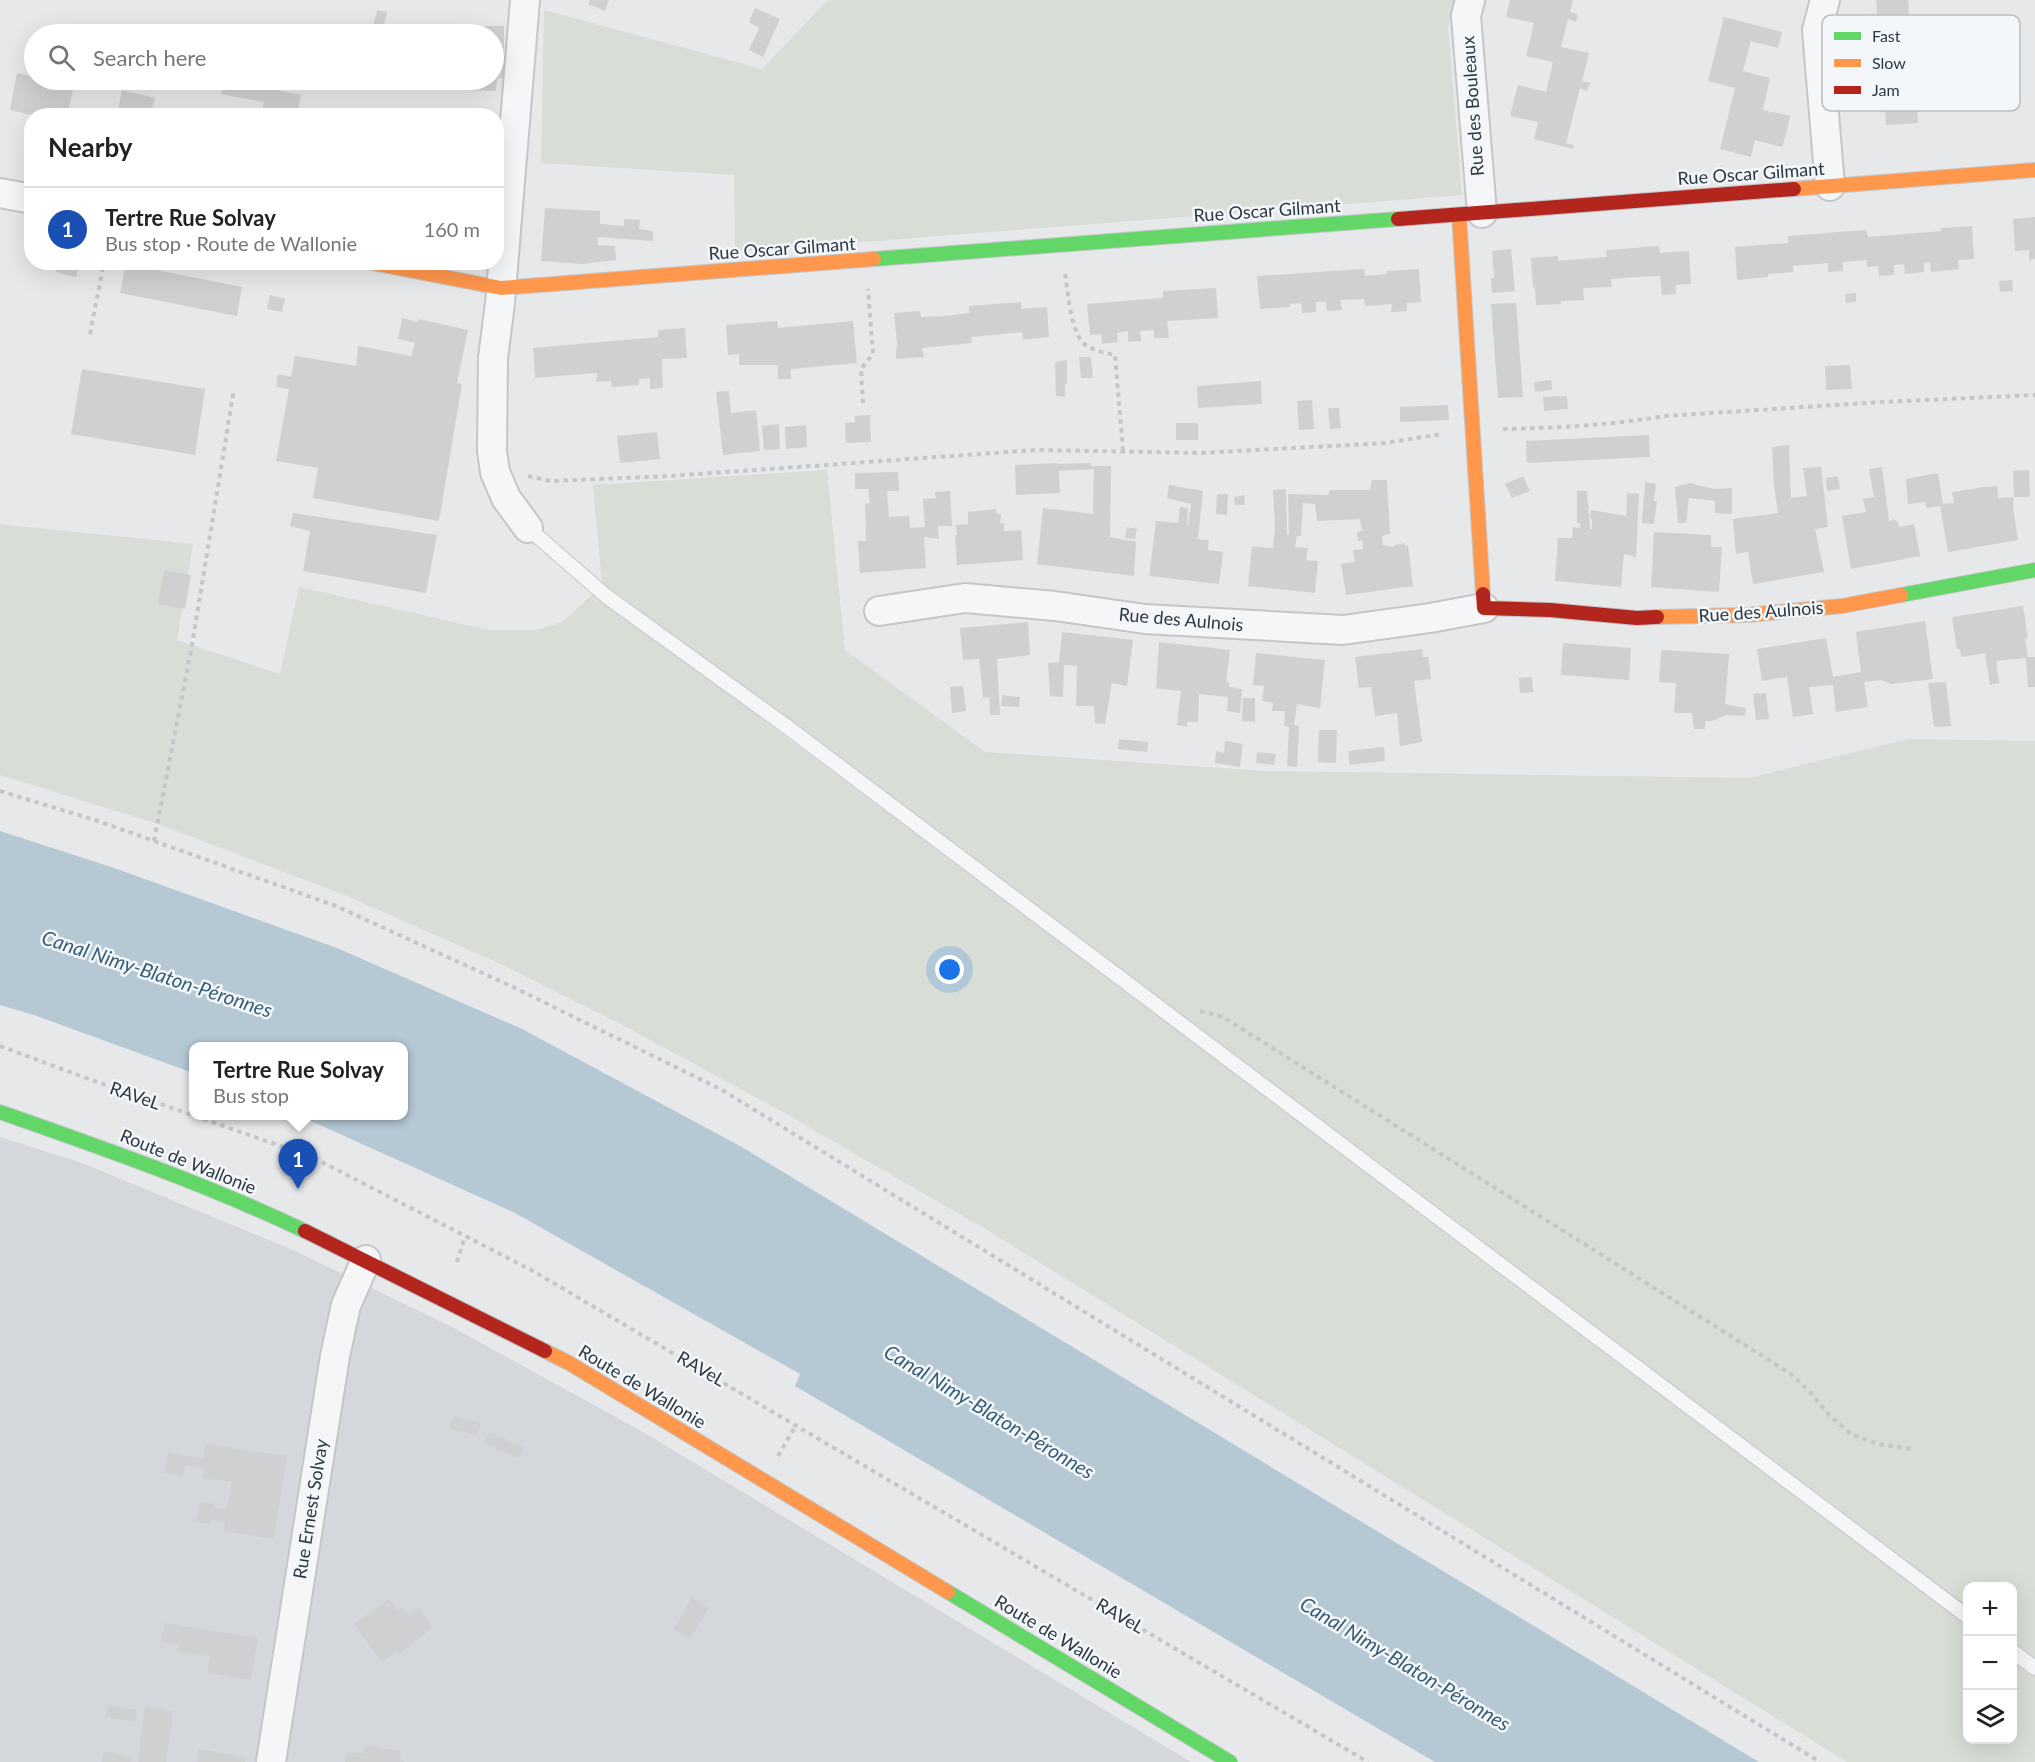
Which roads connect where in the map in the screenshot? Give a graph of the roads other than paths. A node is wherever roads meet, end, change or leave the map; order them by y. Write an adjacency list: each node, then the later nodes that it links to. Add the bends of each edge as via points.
1 (525, 0): 11 (street)
2 (1470, 0): 10 (street, Rue des Bouleaux, via 1466,16)
3 (1825, 0): 4 (street, via 1817,30)
4 (1822, 90)
5 (1824, 111): 7 (street)
6 (2035, 170): 7 (street, Rue Oscar Gilmant)
7 (1830, 186): 10 (street, Rue Oscar Gilmant)
8 (0, 193): 9 (street)
9 (24, 198)
10 (1471, 214): 14 (street, Rue Oscar Gilmant); 17 (street, via 1473,429)
11 (504, 252)
12 (408, 270): 14 (street, Rue Oscar Gilmant)
13 (502, 270): 14 (street)
14 (501, 288): 15 (street, via 493,358 492,451 495,472 506,498)
15 (528, 528): 21 (lane, via 606,596 786,726)
16 (2035, 570): 17 (street, Rue des Aulnois, via 1842,606 1747,615 1637,618)
17 (1484, 608): 18 (street, Rue des Aulnois, via 1343,630 1145,619 965,598)
18 (879, 610)
19 (0, 1112): 20 (street, Route de Wallonie, via 159,1168)
20 (366, 1260): 24 (street, Rue Ernest Solvay, via 346,1305 335,1356); 25 (street, Route de Wallonie, via 569,1363)
21 (1963, 1613)
22 (2017, 1654): 23 (lane)
23 (2035, 1668)
24 (271, 1762)
25 (1230, 1762)

